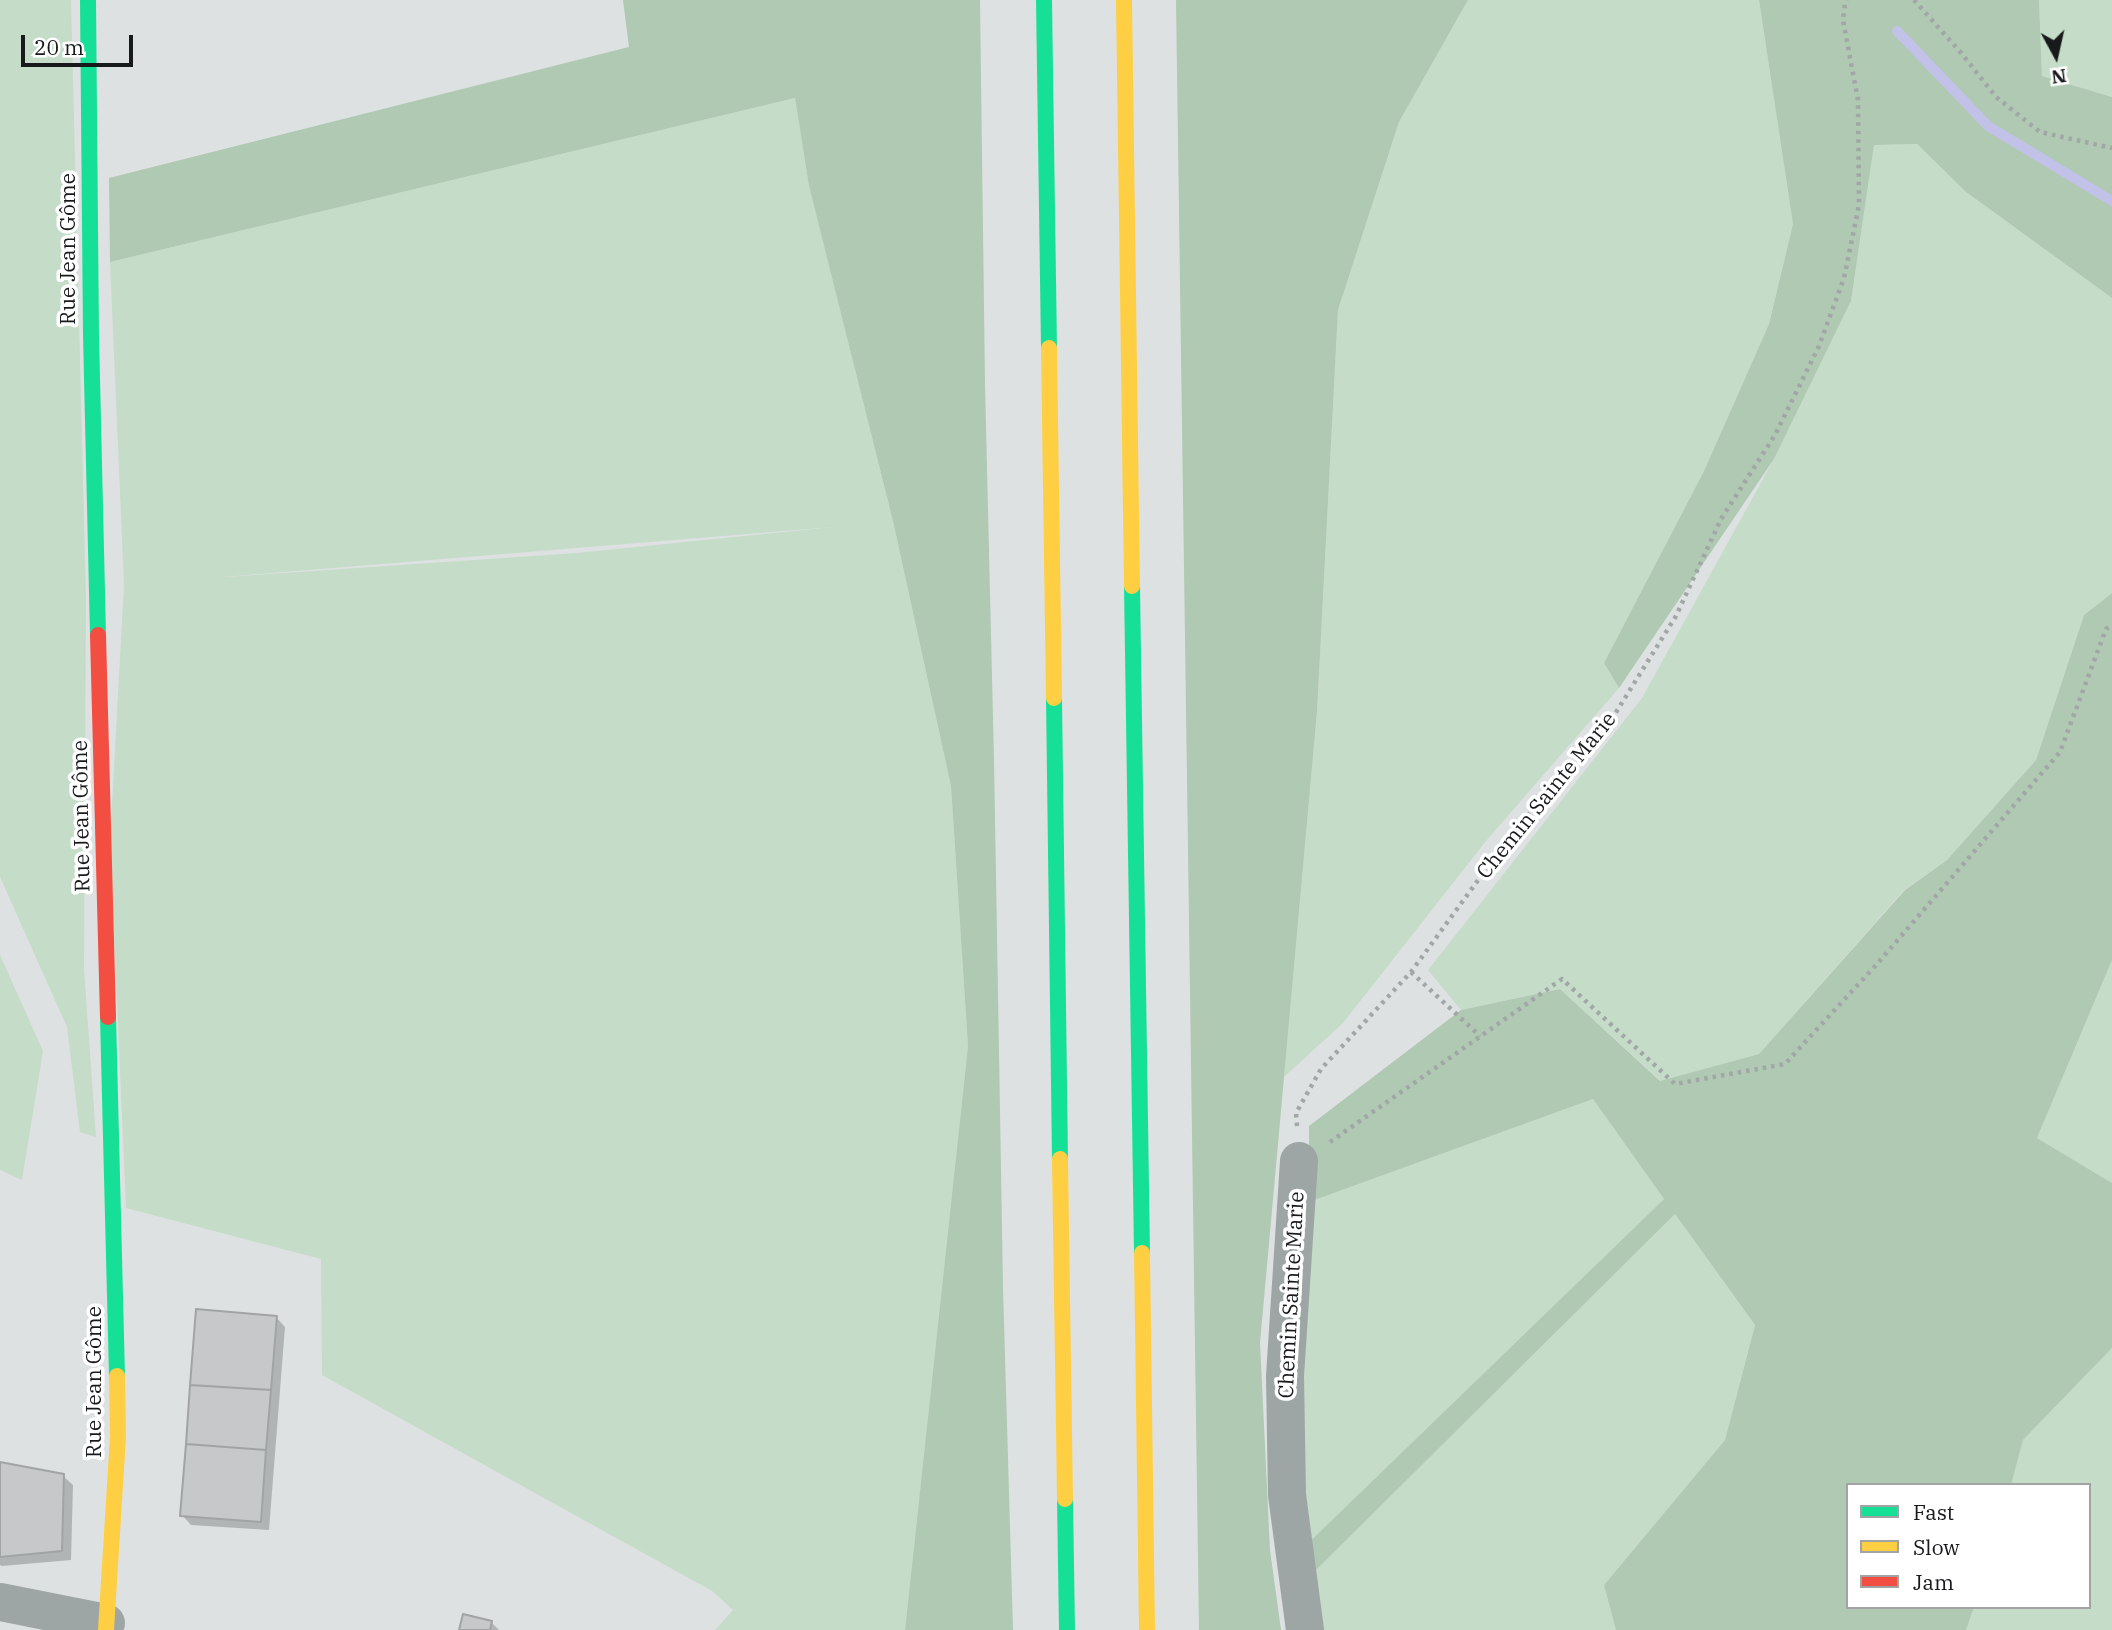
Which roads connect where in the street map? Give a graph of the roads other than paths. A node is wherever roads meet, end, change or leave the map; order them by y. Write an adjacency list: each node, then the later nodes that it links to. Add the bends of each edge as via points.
1 (88, 0): 6 (main road, Rue Jean Gôme, via 91,335 118,1437)
2 (1044, 0): 7 (main road)
3 (1124, 0): 8 (main road)
4 (1299, 1161): 9 (street, Chemin Sainte Marie, via 1285,1376 1287,1494)
5 (0, 1602): 6 (street)
6 (106, 1626)
7 (1067, 1630)
8 (1147, 1630)
9 (1305, 1630)

